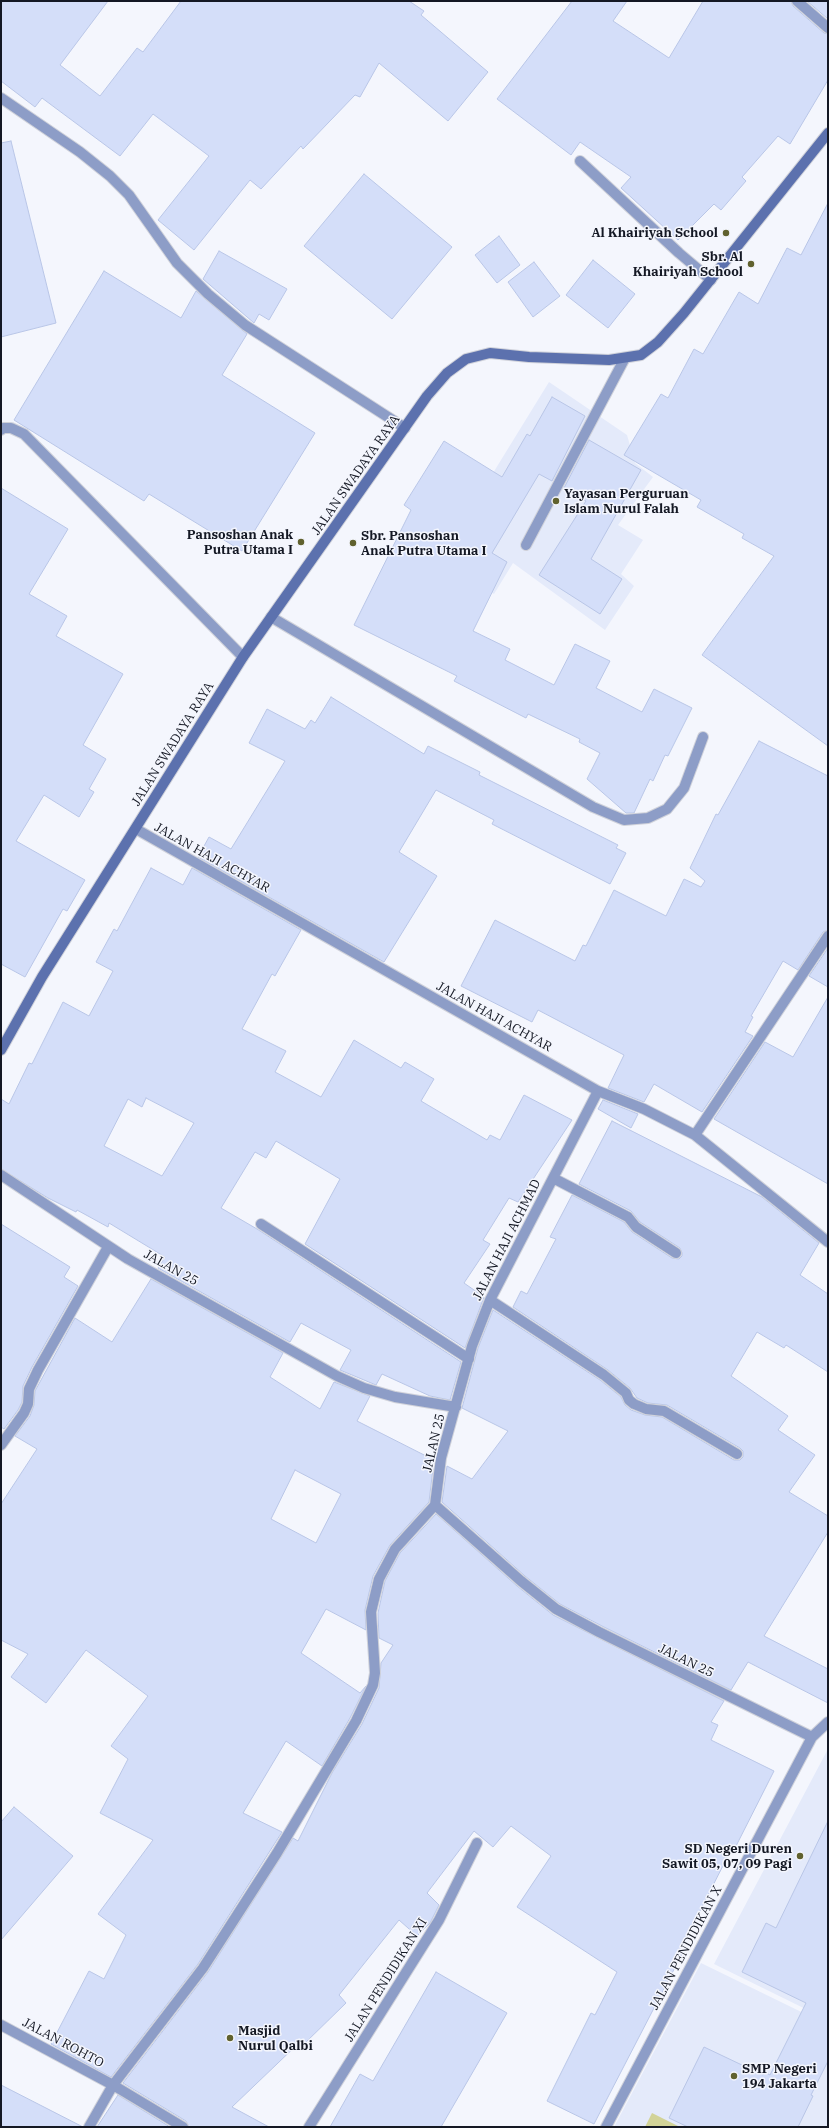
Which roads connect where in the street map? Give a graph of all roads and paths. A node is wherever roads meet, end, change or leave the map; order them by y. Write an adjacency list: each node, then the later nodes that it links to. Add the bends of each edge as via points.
1 (797, 1): 2 (street)
2 (828, 28)
3 (1, 98): 8 (street, via 80,152 110,176 129,195 177,263 245,326)
4 (828, 133): 6 (street, JALAN SWADAYA RAYA)
5 (580, 161): 6 (street)
6 (711, 280): 7 (street, JALAN SWADAYA RAYA, via 658,342 642,355)
7 (625, 358): 8 (street, JALAN SWADAYA RAYA, via 537,358 490,353 466,359 447,372); 10 (street)
8 (405, 428): 11 (street, JALAN SWADAYA RAYA)
9 (1, 430): 12 (street, via 11,428 24,434)
10 (526, 545)
11 (271, 617): 12 (street, JALAN SWADAYA RAYA); 13 (street, via 592,807 624,820 648,818 667,810 684,788)
12 (243, 657): 14 (street, JALAN SWADAYA RAYA)
13 (703, 737)
14 (136, 829): 16 (street, JALAN SWADAYA RAYA, via 42,978); 17 (street, JALAN HAJI ACHYAR)
15 (828, 936): 18 (street)
16 (1, 1050)
17 (598, 1091): 18 (street, JALAN HAJI ACHYAR, via 644,1109); 20 (street, JALAN HAJI ACHMAD)
18 (694, 1135): 22 (street, JALAN HAJI ACHYAR)
19 (1, 1175): 23 (street, JALAN 25)
20 (553, 1178): 24 (street, via 628,1217 636,1226); 25 (street, JALAN HAJI ACHMAD)
21 (261, 1224): 26 (street)
22 (828, 1242)
23 (108, 1247): 27 (street, JALAN 25, via 337,1376 364,1388 395,1397); 28 (street, via 38,1370 29,1389 28,1404 24,1413)
24 (676, 1253)
25 (490, 1300): 26 (street, JALAN HAJI ACHMAD); 29 (street, via 604,1375 626,1393 634,1404 646,1409 664,1411)
26 (469, 1359): 27 (street, JALAN HAJI ACHMAD)
27 (456, 1408): 30 (street, JALAN 25, via 441,1458)
28 (1, 1445)
29 (737, 1454)
30 (435, 1505): 32 (street, JALAN 25, via 556,1609); 35 (street, via 395,1549 378,1579 371,1612 376,1673 356,1721 204,1968)
31 (828, 1722): 32 (street, JALAN PENDIDIKAN X)
32 (812, 1737): 39 (street, JALAN PENDIDIKAN X)
33 (477, 1843): 38 (street, JALAN PENDIDIKAN XI, via 439,1920)
34 (1, 2024): 35 (street, JALAN ROHTO)
35 (113, 2085): 36 (street); 37 (street, JALAN ROHTO)
36 (89, 2127)
37 (183, 2127)
38 (309, 2127)
39 (606, 2127)

